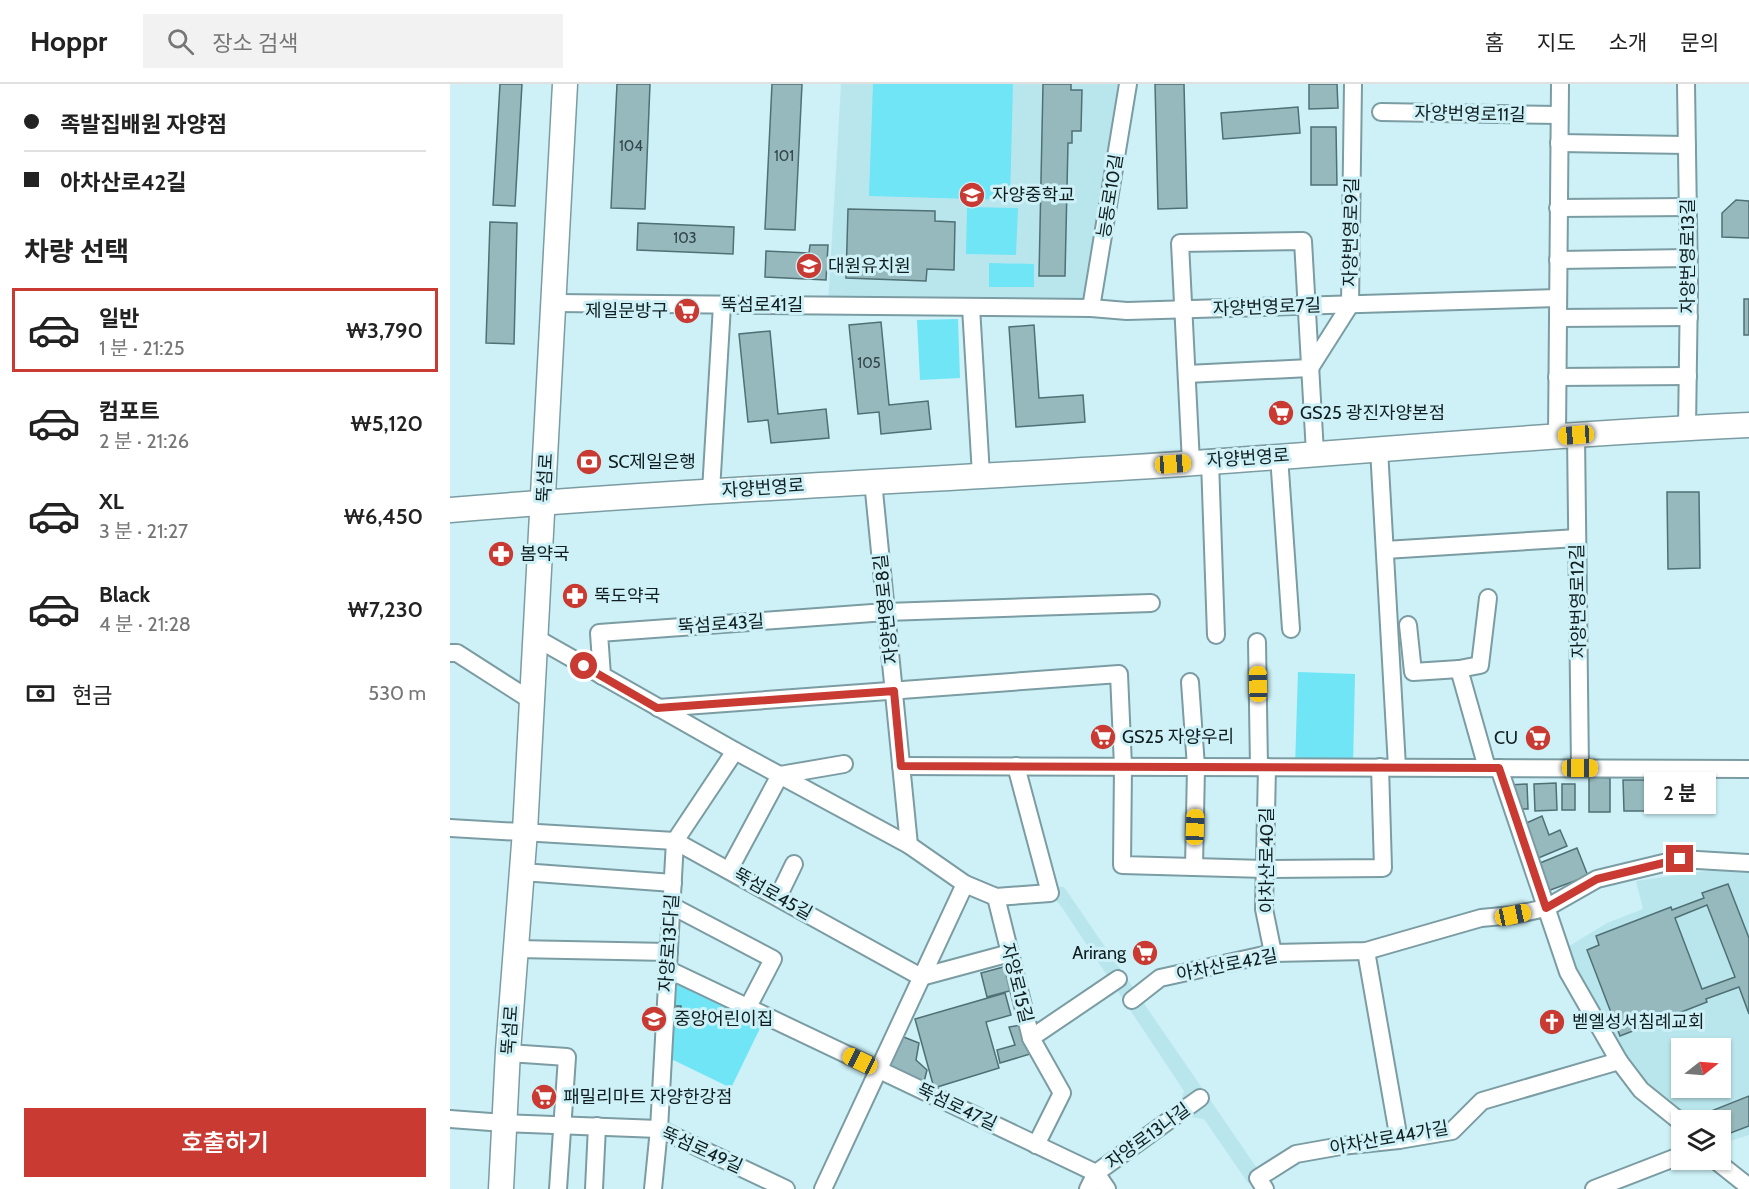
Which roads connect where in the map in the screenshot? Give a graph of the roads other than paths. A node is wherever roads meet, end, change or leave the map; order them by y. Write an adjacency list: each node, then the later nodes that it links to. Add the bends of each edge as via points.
1 (565, 84): 15 (street, 뚝섬로)
2 (1128, 84): 20 (street, 능동로10길)
3 (1353, 84): 16 (street, 자양번영로9길)
4 (1560, 84): 7 (street)
5 (1686, 84): 9 (street, 자양번영로13길)
6 (1381, 112): 7 (street, 자양번영로11길)
7 (1559, 115): 8 (street)
8 (1559, 143): 9 (street); 11 (street)
9 (1687, 145): 10 (street, 자양번영로13길)
10 (1688, 207): 11 (street); 12 (street, 자양번영로13길)
11 (1558, 208): 13 (street)
12 (1689, 258): 13 (street); 22 (street, 자양번영로13길)
13 (1558, 260): 14 (street)
14 (1558, 298): 16 (street, 자양번영로7길); 23 (street)
15 (554, 303): 17 (street, 뚝섬로41길); 38 (street, 뚝섬로)
16 (1350, 304): 18 (street, 자양번영로7길); 24 (street, 자양번영로9길)
17 (722, 305): 19 (street, 뚝섬로41길); 37 (street, 자양번영로)
18 (1306, 306): 21 (street, 자양번영로7길); 21 (street, via 1303,241 1180,243); 24 (street)
19 (971, 307): 20 (street, 뚝섬로41길); 35 (street)
20 (1091, 308): 21 (street, 자양번영로7길)
21 (1184, 310): 25 (street)
22 (1689, 317): 23 (street); 26 (street, 자양번영로13길)
23 (1558, 318): 27 (street)
24 (1310, 368): 25 (street); 32 (street)
25 (1187, 374): 34 (street)
26 (1688, 376): 27 (street); 29 (street, 자양번영로13길)
27 (1557, 377): 30 (street)
28 (1749, 425): 29 (street, 자양번영로)
29 (1688, 428): 30 (street, 자양번영로)
30 (1566, 435): 31 (street, 자양번영로); 40 (street, 자양번영로12길)
31 (1379, 449): 32 (street, 자양번영로); 41 (street)
32 (1315, 453): 33 (street, 자양번영로)
33 (1279, 456): 34 (street, 자양번영로); 46 (street)
34 (1200, 462): 35 (street, 자양번영로); 47 (street)
35 (981, 475): 36 (street, 자양번영로)
36 (873, 481): 37 (street, 자양번영로); 44 (street, 자양번영로8길)
37 (711, 492): 38 (street, 자양번영로)
38 (544, 502): 39 (street, 자양번영로); 48 (street, 뚝섬로)
39 (450, 510)
40 (1577, 538): 41 (street); 66 (street, 자양번영로12길)
41 (1385, 550): 64 (street)
42 (1488, 598): 51 (street, via 1480,665)
43 (1151, 603): 44 (street)
44 (886, 612): 52 (street, 뚝섬로43길, via 599,633); 54 (street, 자양번영로8길)
45 (1407, 625): 51 (street, via 1413,672)
46 (1291, 629)
47 (1216, 634)
48 (536, 638): 52 (street); 55 (street, 뚝섬로)
49 (1257, 642): 63 (street, 아차산로40길)
50 (450, 653): 55 (street, via 457,653)
51 (1459, 669): 65 (street)
52 (602, 676): 56 (street)
53 (1190, 682): 62 (street)
54 (894, 691): 56 (street); 59 (street, 자양번영로8길); 61 (street, via 1119,674)
55 (532, 701): 70 (street, 뚝섬로)
56 (657, 708): 57 (street)
57 (735, 751): 68 (street); 71 (street)
58 (844, 764): 68 (street)
59 (901, 766): 60 (street); 72 (street, 자양번영로8길)
60 (1016, 766): 61 (street); 82 (street, via 1050,893)
61 (1123, 766): 62 (street); 75 (street, via 1122,865)
62 (1197, 767): 63 (street); 75 (street)
63 (1263, 767): 64 (street); 76 (street, 아차산로40길)
64 (1389, 767): 65 (street); 76 (street, via 1383,868)
65 (1493, 768): 66 (street); 84 (street)
66 (1580, 768): 67 (street)
67 (1749, 769)
68 (780, 775): 72 (street); 77 (street)
69 (450, 828): 70 (street, 뚝섬로45길)
70 (525, 831): 71 (street, 뚝섬로45길); 78 (street, 뚝섬로)
71 (675, 841): 77 (street, 뚝섬로45길); 79 (street, 자양로13다길)
72 (909, 845): 80 (street)
73 (1749, 863): 84 (street, 아차산로42길, via 1680,859 1597,879)
74 (794, 864): 81 (street)
75 (1194, 867): 76 (street)
76 (1265, 869): 89 (street, 아차산로40길, via 1264,909)
77 (729, 870): 81 (street, 뚝섬로45길)
78 (522, 872): 79 (street); 85 (street, 뚝섬로)
79 (673, 883): 83 (street, 자양로13다길)
80 (965, 884): 82 (street); 91 (street)
81 (778, 897): 91 (street, 뚝섬로45길)
82 (996, 897): 88 (street, 자양로15길)
83 (672, 906): 87 (street, 자양로13다길); 94 (street, via 773,959)
84 (1546, 908): 86 (street, 아차산로42길, via 1481,918); 97 (street, via 1568,972)
85 (516, 949): 87 (street); 96 (street, 뚝섬로)
86 (1366, 951): 89 (street, 아차산로42길); 106 (street)
87 (669, 952): 90 (street, 자양로13다길)
88 (1010, 953): 91 (street); 95 (street, 자양로15길)
89 (1273, 953): 93 (street, 아차산로42길, via 1160,978)
90 (668, 969): 94 (street, 뚝섬로47길); 105 (street, 자양로13다길)
91 (921, 977): 98 (street)
92 (1118, 979): 95 (street, 자양로15길)
93 (1132, 1000)
94 (748, 1007): 98 (street, 뚝섬로47길)
95 (1031, 1038): 107 (street, via 1062,1093)
96 (508, 1053): 102 (street, 뚝섬로); 103 (street, via 567,1057)
97 (1619, 1061): 100 (street, via 1641,1090); 106 (street, 아차산로44가길, via 1482,1101 1452,1131)
98 (879, 1070): 107 (street, 뚝섬로47길); 119 (street)
99 (1200, 1098): 110 (street, 자양로13나길)
100 (1671, 1114)
101 (450, 1119): 102 (street, 뚝섬로49길)
102 (504, 1123): 103 (street, 뚝섬로49길); 114 (street, 뚝섬로)
103 (563, 1125): 104 (street, 뚝섬로49길); 115 (street)
104 (597, 1126): 105 (street, 뚝섬로49길); 116 (street)
105 (659, 1129): 112 (street, 뚝섬로49길); 117 (street, 자양로13다길)
106 (1399, 1140): 111 (street, 아차산로44가길, via 1296,1154)
107 (1036, 1145): 110 (street, 뚝섬로47길)
108 (1671, 1159): 122 (street)
109 (1729, 1170): 113 (street)
110 (1096, 1173): 120 (street, 자양로13나길); 121 (street, 자양로13나길)
111 (1262, 1184)
112 (767, 1185): 118 (street, 뚝섬로49길)
113 (1749, 1186)
114 (501, 1189)
115 (558, 1189)
116 (594, 1189)
117 (653, 1189)
118 (786, 1189)
119 (823, 1189)
120 (1088, 1189)
121 (1107, 1189)
122 (1594, 1189)

